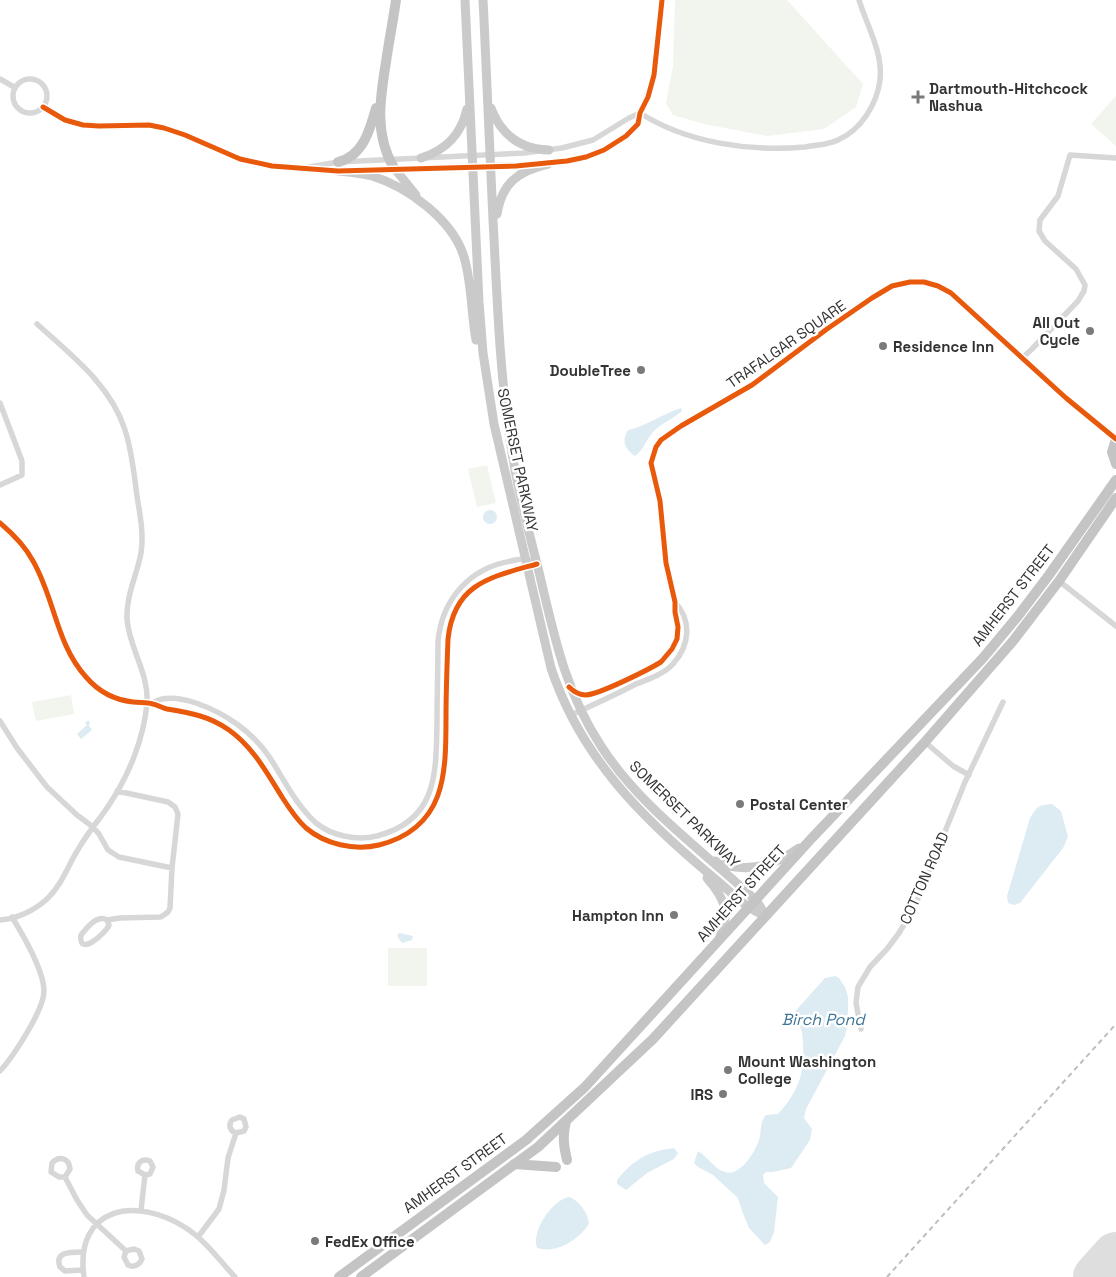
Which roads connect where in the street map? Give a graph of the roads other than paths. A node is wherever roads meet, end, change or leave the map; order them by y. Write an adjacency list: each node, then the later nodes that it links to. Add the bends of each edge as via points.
1 (396, 0): 6 (highway)
2 (465, 0): 9 (main road, SOMERSET PARKWAY)
3 (483, 0): 10 (main road, SOMERSET PARKWAY)
4 (662, 0): 12 (street, via 654,75)
5 (860, 0): 12 (street, via 878,51 880,81 868,113 854,130 838,140 824,145 791,148 736,145 679,132)
6 (384, 75): 18 (highway, via 380,127); 20 (highway, via 364,141 354,155)
7 (0, 79): 8 (street)
8 (14, 87): 11 (street, via 13,101 20,110 30,113); 11 (street, via 27,78 40,82 46,92)
9 (469, 88): 15 (main road, SOMERSET PARKWAY); 16 (main road, via 466,114 458,133 444,146)
10 (488, 98): 13 (main road, via 496,121 509,136 531,148); 14 (main road, SOMERSET PARKWAY)
11 (43, 107): 20 (street, via 75,123 158,127 246,161 305,168)
12 (640, 113): 13 (street, via 593,140); 19 (street, via 634,129 604,150 580,159)
13 (549, 150): 14 (street)
14 (490, 154): 15 (street); 21 (main road, SOMERSET PARKWAY)
15 (472, 155): 16 (street); 22 (main road, SOMERSET PARKWAY)
16 (421, 158): 18 (street)
17 (1116, 158): 26 (street, via 1070,155 1058,196 1040,220 1039,231 1076,269 1085,285 1084,291)
18 (391, 164): 20 (street); 20 (street); 22 (street); 23 (main road)
19 (548, 164): 21 (street); 24 (main road, via 525,172 507,186 499,204)
20 (338, 166): 23 (main road, via 381,179)
21 (491, 166): 22 (street); 24 (main road, SOMERSET PARKWAY)
22 (473, 167): 27 (main road, SOMERSET PARKWAY, via 479,314)
23 (427, 207): 27 (main road, via 449,229 465,258 475,335)
24 (494, 237): 36 (main road, SOMERSET PARKWAY, via 505,405 511,448)
25 (37, 324): 42 (street, via 91,375 111,400 126,430 142,535 128,599 128,624)
26 (1022, 358): 29 (street, TRAFALGAR SQUARE); 38 (street, TRAFALGAR SQUARE, via 945,289 924,282 898,284 872,298 752,385 674,430 656,447 651,463 660,501 667,574)
27 (485, 372): 35 (main road, SOMERSET PARKWAY)
28 (0, 403): 32 (street, via 23,468 22,475)
29 (1116, 439): 30 (highway, via 1112,452)
30 (1116, 464)
31 (1116, 480): 50 (highway, AMHERST STREET, via 1018,616 983,658)
32 (0, 485)
33 (1116, 498): 37 (highway, AMHERST STREET)
34 (0, 523): 42 (street, via 33,560 64,642 80,670 110,696)
35 (526, 562): 36 (street, via 532,560); 42 (street, via 502,562 485,568 465,582 450,601 438,641 436,753 432,788 410,821 388,833 360,838 325,829 306,814 266,752 235,722 184,699 163,698); 42 (street, via 478,584 453,615 448,639 446,753 441,787 425,817 392,841 368,847 343,846 313,833 294,816 259,761 231,731 202,716); 44 (main road, SOMERSET PARKWAY, via 551,668)
36 (537, 564): 40 (main road, SOMERSET PARKWAY)
37 (1058, 581): 39 (street); 46 (highway, AMHERST STREET, via 1013,641)
38 (675, 602): 40 (street, TRAFALGAR SQUARE, via 677,639 665,659 593,694 581,694); 43 (street, TRAFALGAR SQUARE, via 683,610 686,634 684,647 673,664)
39 (1116, 626)
40 (570, 686): 43 (main road, SOMERSET PARKWAY)
41 (1003, 702): 47 (street, COTTON ROAD)
42 (149, 703): 48 (street, via 131,763)
43 (580, 711): 44 (street, TRAFALGAR SQUARE); 51 (main road, SOMERSET PARKWAY, via 602,748 632,786)
44 (571, 715): 52 (main road, SOMERSET PARKWAY, via 612,780)
45 (0, 721): 49 (street, via 47,787)
46 (925, 742): 47 (street); 55 (highway, AMHERST STREET)
47 (969, 775): 60 (street, COTTON ROAD, via 912,910 858,987 856,1003)
48 (117, 791): 49 (street); 53 (street, via 168,802 175,807 178,814)
49 (93, 827): 53 (street, via 115,856); 56 (street, via 52,894 31,910)
50 (811, 839): 51 (main road, via 786,857 760,867 730,866); 54 (highway, AMHERST STREET)
51 (704, 854): 54 (main road, SOMERSET PARKWAY)
52 (696, 864): 54 (main road, SOMERSET PARKWAY); 59 (main road, via 723,899 726,917)
53 (172, 868): 58 (street, via 170,908 165,915)
54 (752, 904): 55 (main road, SOMERSET PARKWAY); 59 (highway, AMHERST STREET)
55 (766, 916): 62 (highway, AMHERST STREET, via 653,1038)
56 (12, 918): 57 (street); 61 (street, via 24,937 44,991 36,1014)
57 (0, 920)
58 (107, 920): 58 (street, via 99,918 82,933 82,943 90,944 107,929)
59 (719, 940): 76 (highway, AMHERST STREET, via 585,1087 558,1112 526,1140)
60 (861, 1029)
61 (0, 1071)
62 (566, 1122): 64 (highway, via 563,1143); 65 (highway, AMHERST STREET)
63 (236, 1133): 71 (street, via 219,1208)
64 (567, 1160)
65 (514, 1164): 66 (highway); 77 (highway, AMHERST STREET)
66 (556, 1167)
67 (145, 1175): 69 (street)
68 (65, 1177): 70 (street, via 83,1211)
69 (141, 1210): 70 (street, via 120,1212); 71 (street, via 178,1223)
70 (96, 1223): 72 (street); 73 (street, via 85,1242)
71 (198, 1237): 75 (street)
72 (126, 1251)
73 (84, 1252): 74 (street); 74 (street, via 65,1253 58,1261 65,1271)
74 (83, 1274)
75 (235, 1277)
76 (339, 1277)
77 (361, 1277)

